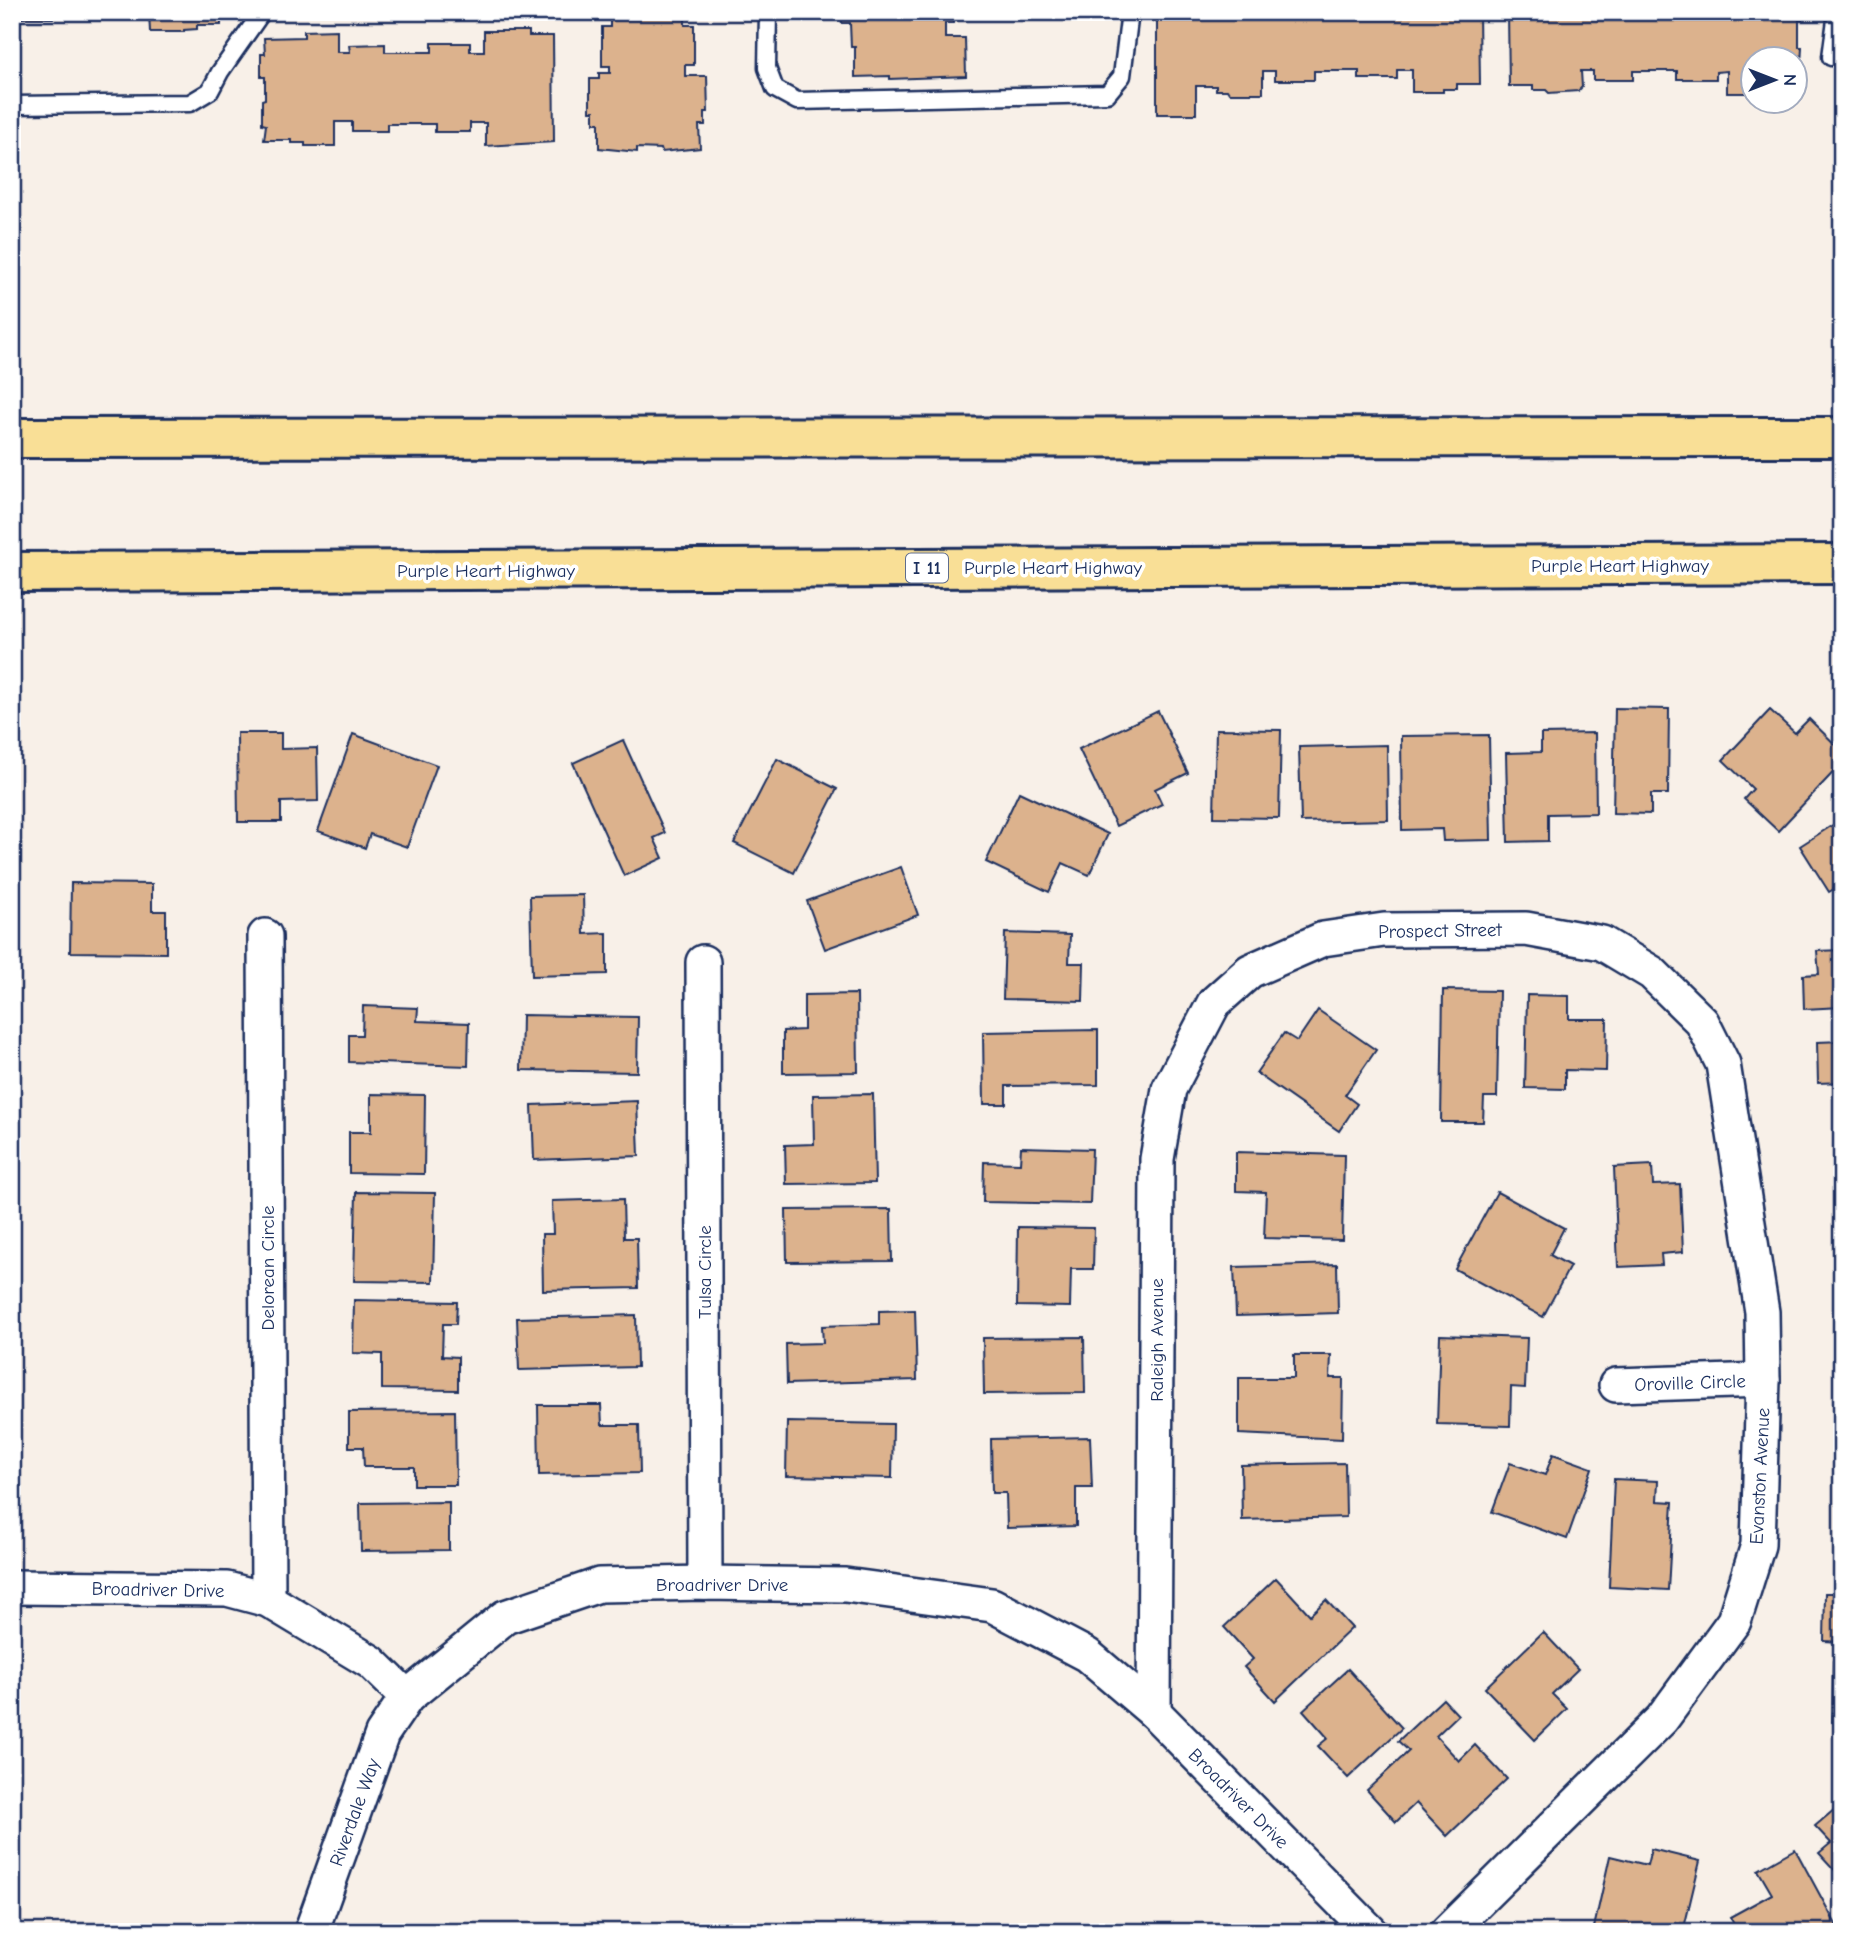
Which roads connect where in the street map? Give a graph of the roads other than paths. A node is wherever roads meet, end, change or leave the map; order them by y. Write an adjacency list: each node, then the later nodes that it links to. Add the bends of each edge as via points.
1 (262, 12): 6 (lane, via 210,91 190,103)
2 (768, 12): 3 (lane, via 767,68 775,89 797,101 1107,94 1122,76)
3 (1130, 12)
4 (1837, 12): 5 (lane)
5 (1831, 57)
6 (12, 105)
7 (1842, 437): 8 (highway)
8 (12, 438)
9 (1842, 564): 10 (highway, Purple Heart Highway / I 11)
10 (12, 572)
11 (265, 936): 19 (street, Delorean Circle)
12 (703, 962): 17 (street, Tulsa Circle)
13 (1653, 973): 14 (street, Prospect Street, via 1602,943 1526,929 1384,930 1323,939 1250,971); 15 (street, Evanston Avenue, via 1702,1023 1723,1064 1762,1312)
14 (1232, 988): 21 (street, Raleigh Avenue, via 1214,1003 1170,1089 1157,1159)
15 (1763, 1380): 16 (street, Oroville Circle); 24 (street, Evanston Avenue, via 1758,1545 1734,1621 1662,1719)
16 (1616, 1385)
17 (705, 1583): 20 (street, Broadriver Drive, via 599,1585 505,1617); 21 (street, Broadriver Drive, via 845,1585 992,1605 1087,1655)
18 (12, 1587): 19 (street, Broadriver Drive, via 227,1589)
19 (268, 1600): 20 (street, Broadriver Drive, via 371,1662)
20 (407, 1697): 22 (street, Riverdale Way, via 382,1734)
21 (1154, 1712): 23 (street, Broadriver Drive)
22 (311, 1932)
23 (1371, 1932)
24 (1447, 1932)

